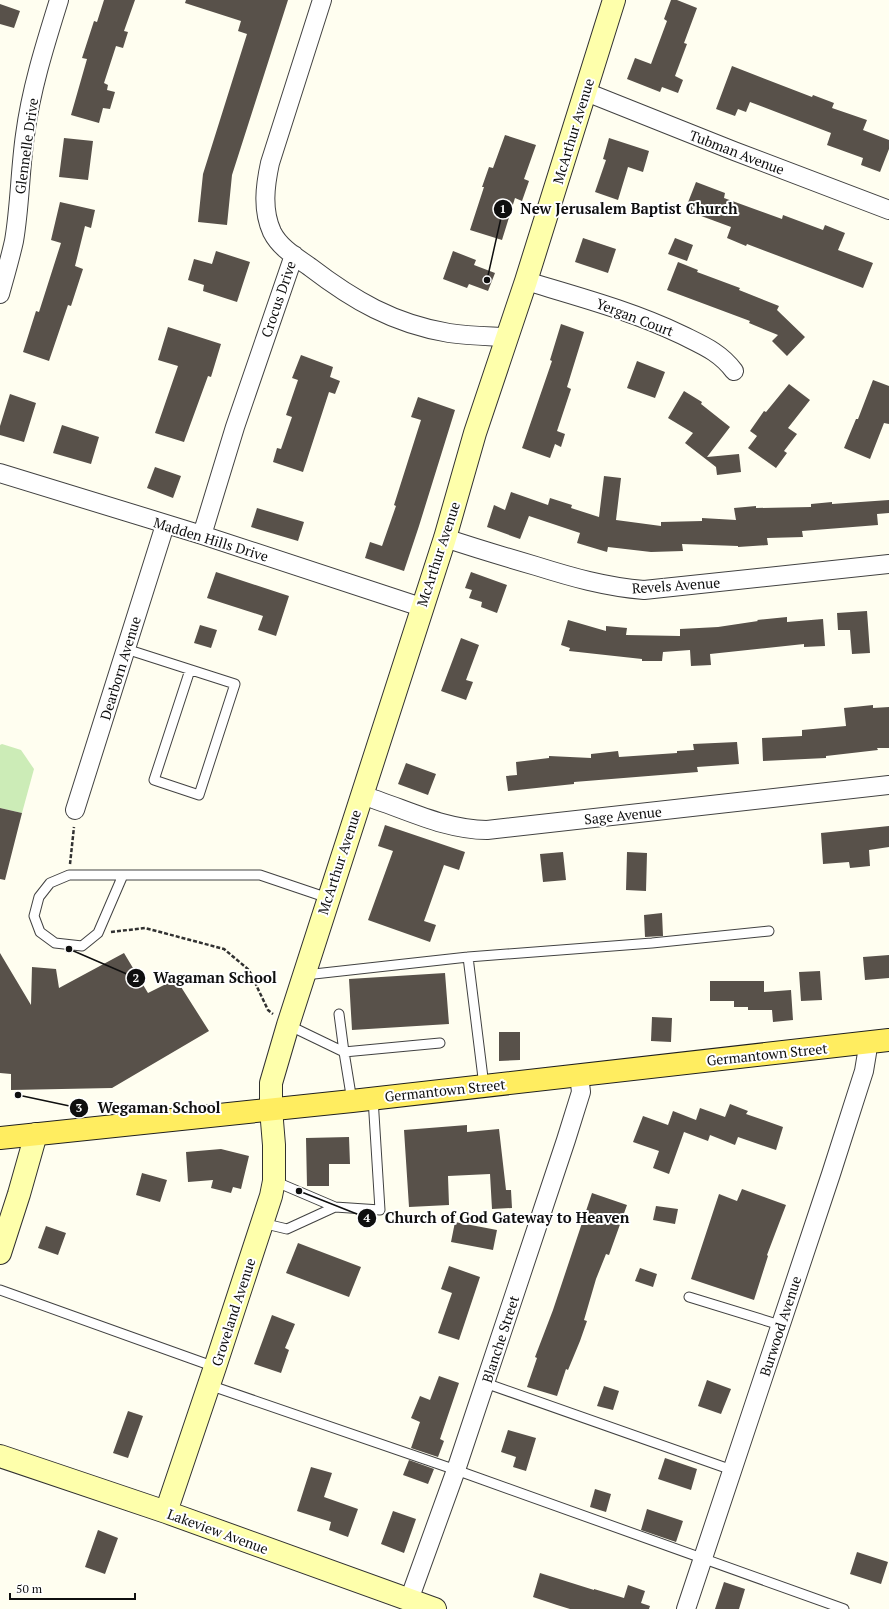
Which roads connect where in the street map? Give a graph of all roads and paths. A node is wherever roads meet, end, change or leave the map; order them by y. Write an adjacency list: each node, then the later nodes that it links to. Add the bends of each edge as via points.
1 (59, 0): 8 (street, Glennelle Drive, via 30,103 14,240)
2 (322, 0): 6 (street, Crocus Drive, via 270,163 265,188 267,214 272,232 283,247)
3 (614, 0): 4 (street, McArthur Avenue)
4 (586, 92): 5 (street, Tubman Avenue); 7 (street, McArthur Avenue)
5 (889, 210)
6 (294, 255): 9 (street, via 354,299 393,318 448,333); 13 (street, Crocus Drive, via 234,427)
7 (526, 282): 9 (street, McArthur Avenue); 10 (street, Yergan Court, via 609,306 665,327 712,350 728,362)
8 (0, 294)
9 (507, 337): 14 (street, McArthur Avenue, via 475,433)
10 (734, 371)
11 (0, 473): 12 (street, Madden Hills Drive)
12 (165, 525): 13 (street, Madden Hills Drive); 17 (street, Dearborn Avenue)
13 (202, 535): 16 (street, Madden Hills Drive)
14 (445, 538): 15 (street, Revels Avenue, via 578,579 633,589 662,589); 16 (street, McArthur Avenue)
15 (889, 564)
16 (421, 607): 20 (street, McArthur Avenue)
17 (126, 649): 18 (lane); 21 (street, Dearborn Avenue)
18 (190, 670): 18 (lane, via 154,780 199,795 235,684)
19 (889, 785): 20 (street, Sage Avenue, via 486,830 455,826)
20 (361, 795): 24 (street, McArthur Avenue)
21 (75, 810): 22 (path)
22 (69, 875): 23 (lane); 26 (lane, via 50,883 39,897 34,916 40,932 55,943 82,946)
23 (123, 875): 24 (lane, via 260,875); 26 (lane)
24 (328, 898): 28 (street, McArthur Avenue)
25 (769, 931): 27 (lane)
26 (98, 933): 30 (path, via 145,928 224,948 249,970 268,1010)
27 (468, 957): 28 (lane); 36 (lane)
28 (303, 976): 30 (street, McArthur Avenue)
29 (339, 1014): 34 (lane)
30 (288, 1025): 34 (lane); 38 (street, McArthur Avenue, via 271,1083)
31 (889, 1040): 33 (main road, Germantown Street)
32 (440, 1043): 34 (lane)
33 (866, 1043): 35 (main road, Germantown Street); 47 (street, Burwood Avenue, via 864,1071)
34 (344, 1052): 37 (lane)
35 (579, 1075): 36 (main road, Germantown Street); 49 (street, Blanche Street, via 581,1092 577,1106)
36 (484, 1086): 37 (main road, Germantown Street)
37 (362, 1099): 38 (main road, Germantown Street); 42 (lane, via 380,1210)
38 (271, 1109): 39 (main road, Germantown Street); 41 (street, Groveland Avenue)
39 (36, 1134): 40 (main road, Germantown Street); 44 (street)
40 (0, 1138)
41 (274, 1181): 42 (lane); 43 (street, Groveland Avenue)
42 (335, 1207): 43 (lane, via 287,1229)
43 (261, 1223): 48 (street, Groveland Avenue)
44 (0, 1253)
45 (0, 1290): 48 (lane)
46 (689, 1297): 47 (lane)
47 (780, 1325): 52 (street, Burwood Avenue)
48 (212, 1376): 51 (lane); 53 (street, Groveland Avenue)
49 (485, 1383): 51 (street, Blanche Street); 52 (lane)
50 (0, 1456): 53 (street, Lakeview Avenue)
51 (456, 1470): 54 (lane); 55 (street, Blanche Street)
52 (732, 1470): 54 (street, Burwood Avenue)
53 (166, 1512): 55 (street, Lakeview Avenue)
54 (703, 1557): 57 (street, Burwood Avenue); 58 (lane)
55 (410, 1600): 56 (street, Lakeview Avenue)
56 (435, 1609)
57 (686, 1609)
58 (844, 1609)

